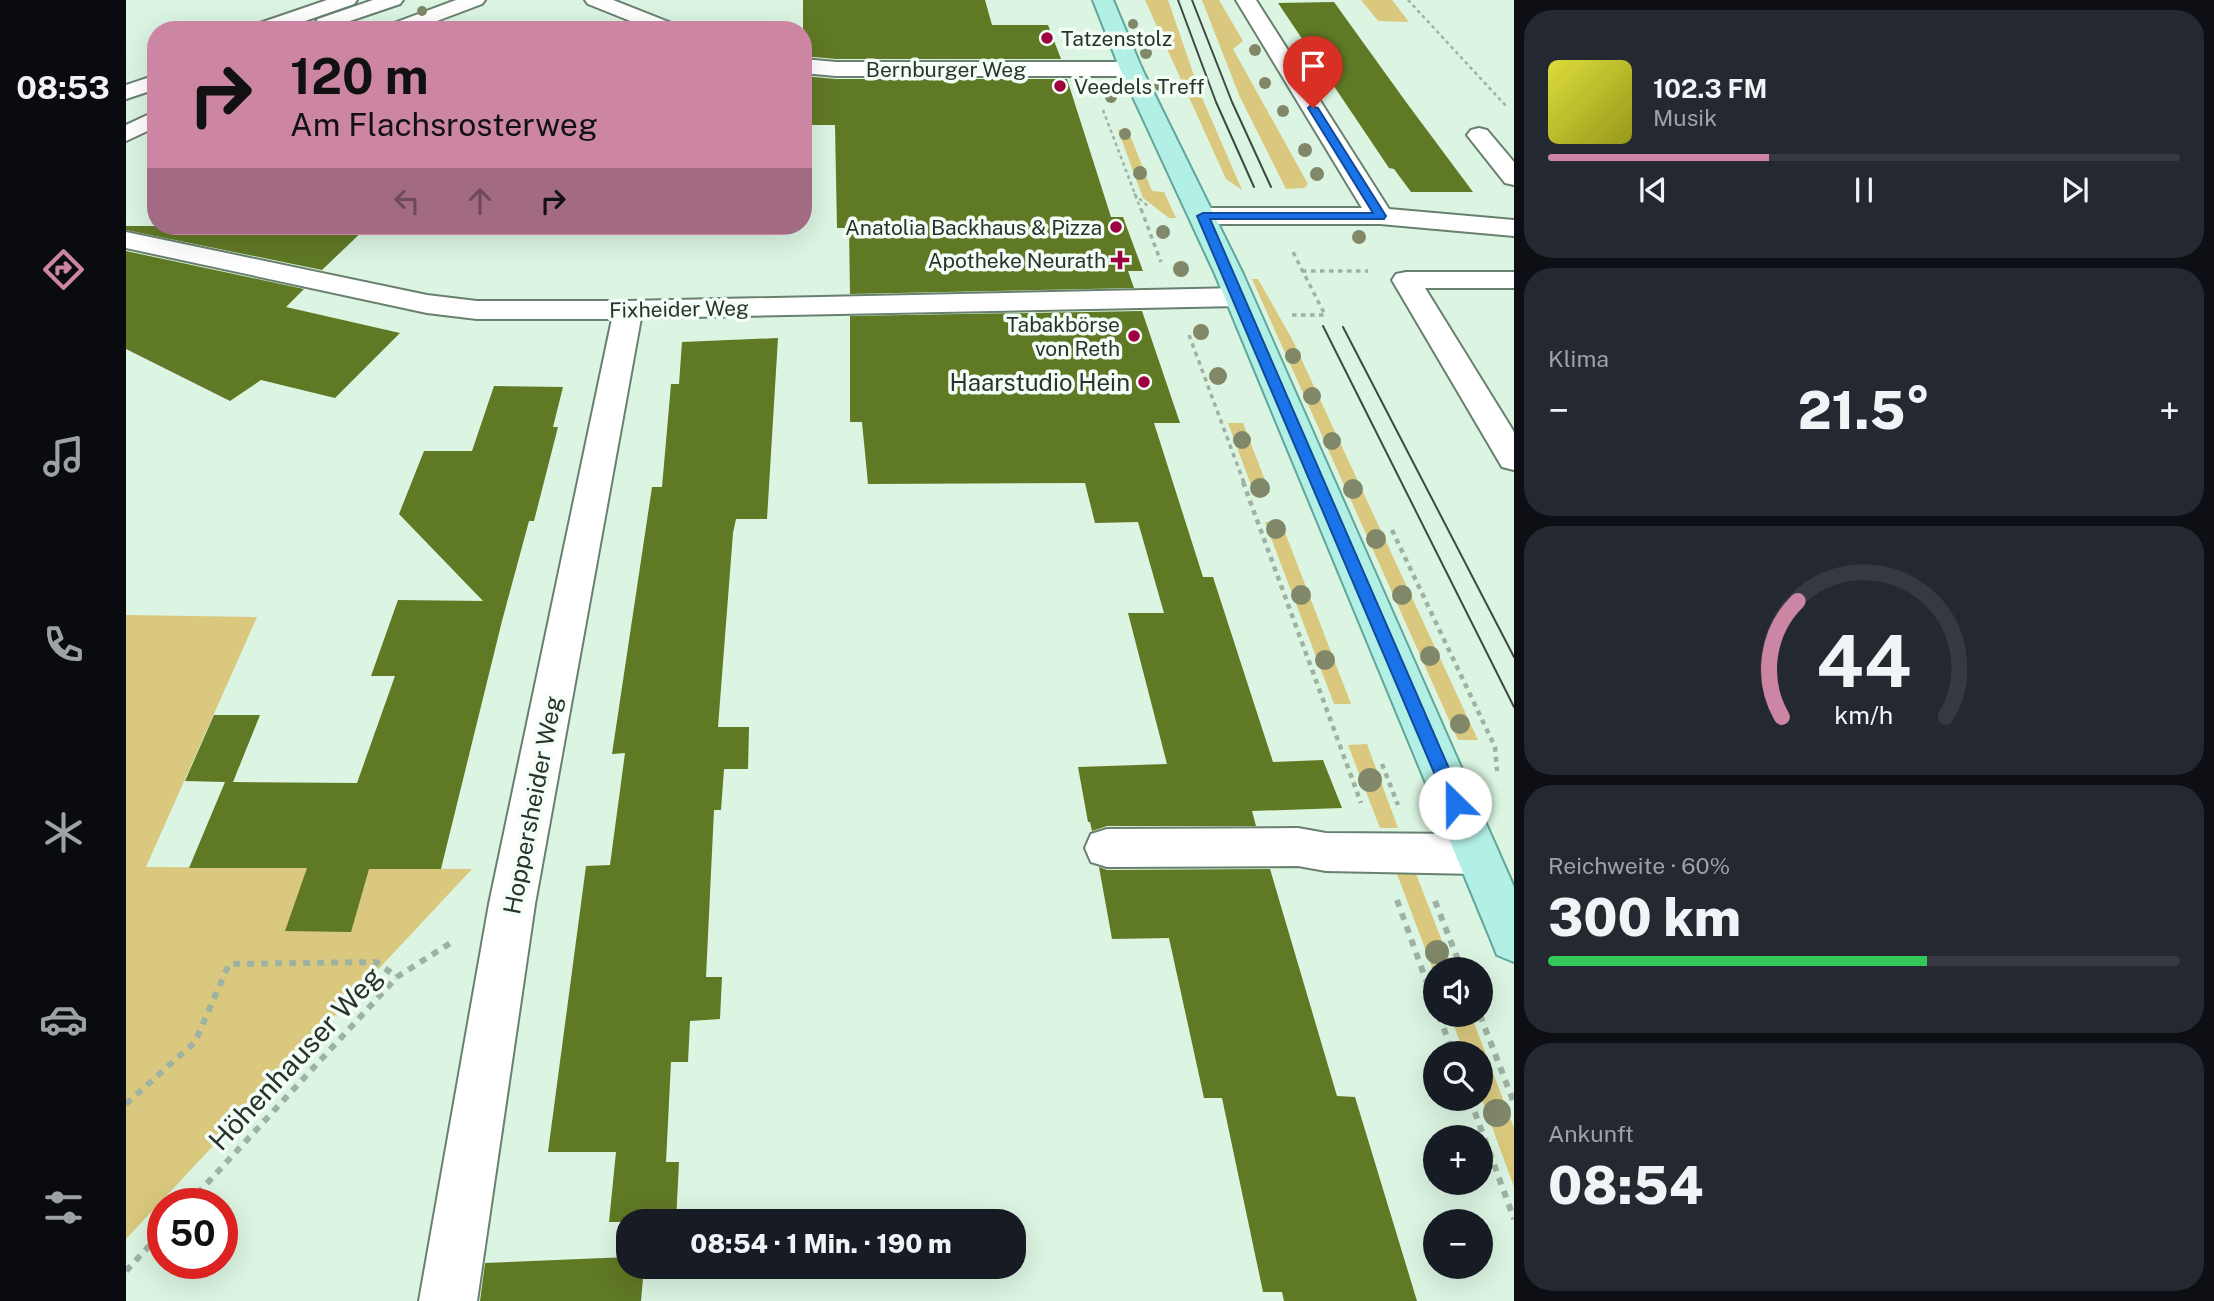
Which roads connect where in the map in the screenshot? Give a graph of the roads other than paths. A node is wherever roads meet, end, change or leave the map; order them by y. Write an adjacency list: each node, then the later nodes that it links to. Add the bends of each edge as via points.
1 (347, 0): 7 (street)
2 (393, 0): 8 (street)
3 (475, 0): 9 (street)
4 (595, 0): 10 (street)
5 (1103, 0): 13 (main road)
6 (1246, 0): 22 (street)
7 (285, 21)
8 (333, 21)
9 (418, 21)
10 (649, 21)
11 (147, 67): 14 (street)
12 (812, 67): 13 (street, Bernburger Weg)
13 (1131, 69): 21 (main road)
14 (126, 74)
15 (147, 85): 16 (street)
16 (126, 92)
17 (147, 123): 18 (street)
18 (126, 134)
19 (1479, 135): 20 (street)
20 (1514, 178)
21 (1203, 216): 22 (street); 26 (main road)
22 (1380, 216): 23 (street)
23 (1514, 228)
24 (126, 240): 27 (street, Fixheider Weg, via 427,304 477,310)
25 (1514, 280): 28 (street, via 1406,280)
26 (1239, 297): 27 (street, Fixheider Weg); 30 (main road)
27 (628, 310): 32 (street, Hoppersheider Weg, via 512,904)
28 (1514, 459)
29 (1107, 848): 30 (street, via 1298,847 1326,852)
30 (1477, 854): 31 (main road)
31 (1514, 940)
32 (448, 1301)

